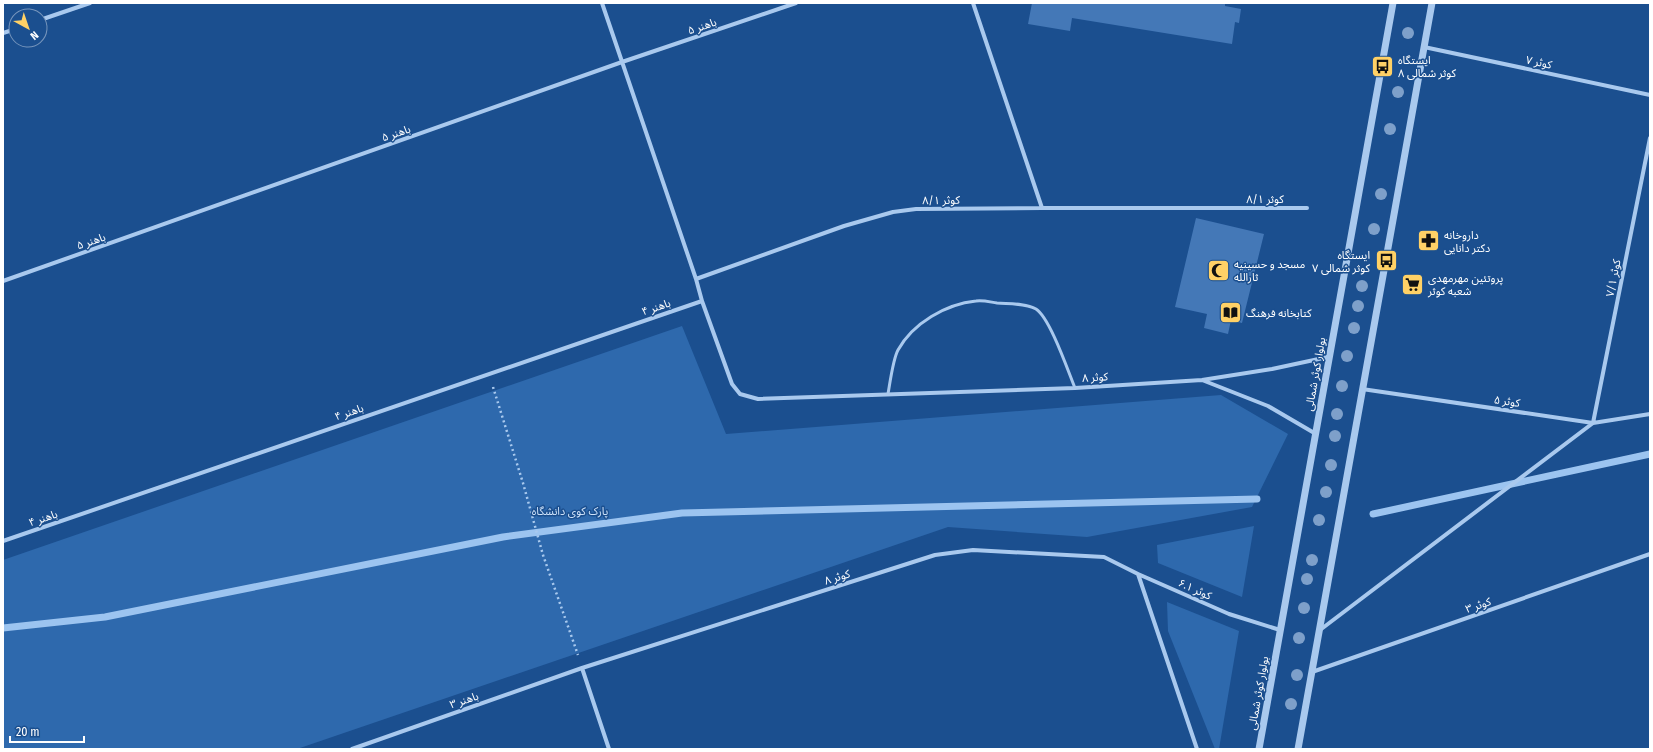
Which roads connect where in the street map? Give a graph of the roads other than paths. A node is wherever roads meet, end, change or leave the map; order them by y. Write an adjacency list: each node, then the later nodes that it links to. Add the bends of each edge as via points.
1 (90, 3): 7 (street)
2 (602, 3): 9 (street)
3 (796, 3): 9 (street, باهنر ۵)
4 (973, 3): 12 (street)
5 (1393, 3): 17 (street, بولوار کوثر شمالی)
6 (1432, 3): 8 (street)
7 (48, 17)
8 (1424, 47): 10 (street, کوثر ۷); 20 (street)
9 (622, 62): 14 (street); 15 (street, باهنر ۵)
10 (1650, 95)
11 (1650, 138): 23 (street, کوثر ۷/۱)
12 (1042, 208): 13 (street, کوثر ۸/۱); 14 (street, کوثر ۸/۱, via 916,209 893,212 844,226)
13 (1308, 208)
14 (696, 279): 16 (street)
15 (3, 281)
16 (702, 301): 21 (street, کوثر ۸, via 732,384 740,394 758,399); 25 (street, باهنر ۴)
17 (1328, 357): 18 (street, کوثر ۸); 24 (street, بولوار کوثر شمالی)
18 (1202, 380): 19 (street, کوثر ۸); 24 (street, کوثر ۸, via 1268,406)
19 (1075, 388): 21 (street, کوثر ۸); 21 (lane, via 1049,326 1036,309 1026,305 978,301 963,303 940,312 912,332 898,351)
20 (1362, 389): 23 (street, کوثر ۵); 30 (street)
21 (888, 394)
22 (1650, 414): 23 (street, کوثر ۵)
23 (1593, 423): 30 (street)
24 (1316, 434): 29 (street, بولوار کوثر شمالی)
25 (3, 541)
26 (1650, 554): 32 (street, کوثر ۳)
27 (1104, 557): 28 (street, کوثر ۶.۱); 31 (street, کوثر ۸, via 972,550 935,555)
28 (1138, 574): 29 (street, کوثر ۶.۱, via 1229,614); 35 (street)
29 (1280, 630): 36 (street, بولوار کوثر شمالی)
30 (1319, 630): 32 (street)
31 (582, 668): 33 (street, باهنر ۳); 34 (street)
32 (1312, 672): 37 (street)
33 (352, 749)
34 (609, 749)
35 (1197, 749)
36 (1259, 749)
37 (1298, 749)

